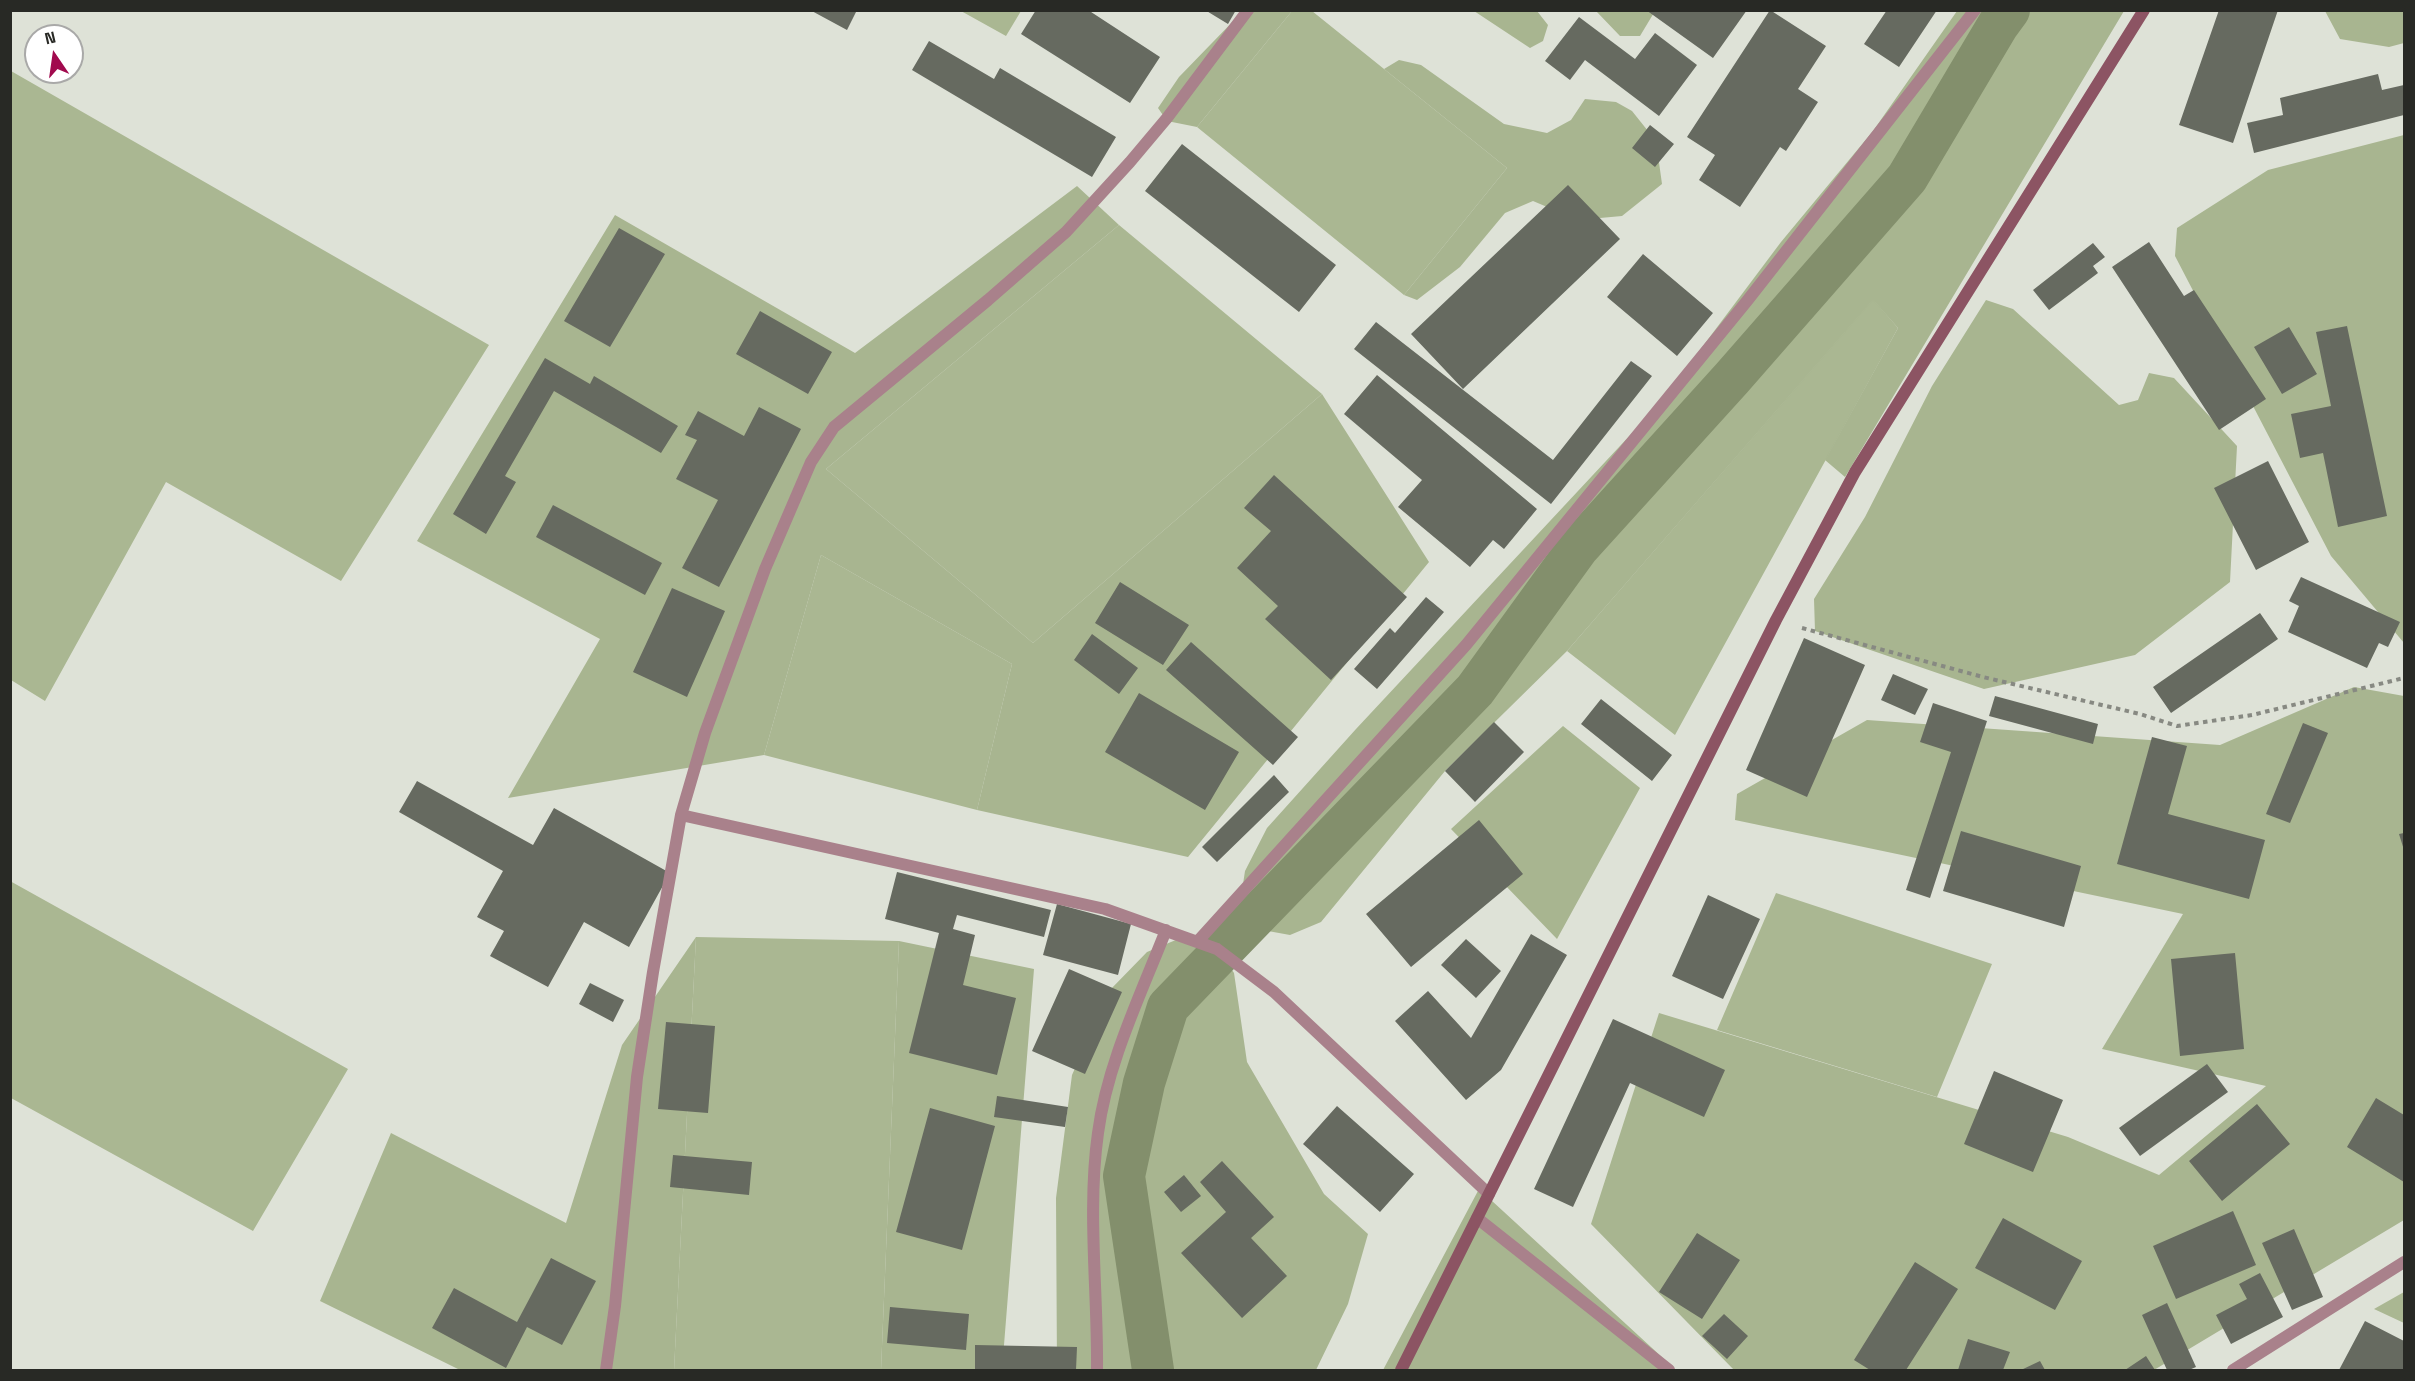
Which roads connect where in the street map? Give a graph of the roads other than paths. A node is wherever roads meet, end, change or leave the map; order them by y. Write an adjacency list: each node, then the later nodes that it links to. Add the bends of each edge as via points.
1 (1248, 10): 4 (lane, via 1160,127 1066,232 834,427 811,462 765,569 705,733)
2 (1975, 10): 6 (lane, via 1740,310 1466,645)
3 (2144, 10): 7 (street, via 1856,472 1776,620)
4 (681, 814): 5 (lane, via 1105,909); 10 (lane, via 637,1077)
5 (1166, 930): 6 (lane); 11 (lane, via 1110,1077 1098,1133 1094,1206)
6 (1198, 941): 7 (lane, via 1217,949 1274,992)
7 (1489, 1194): 8 (street)
8 (1477, 1218): 12 (street); 13 (lane)
9 (2404, 1262): 14 (lane)
10 (606, 1371)
11 (1097, 1371)
12 (1401, 1371)
13 (1670, 1371)
14 (2233, 1371)

